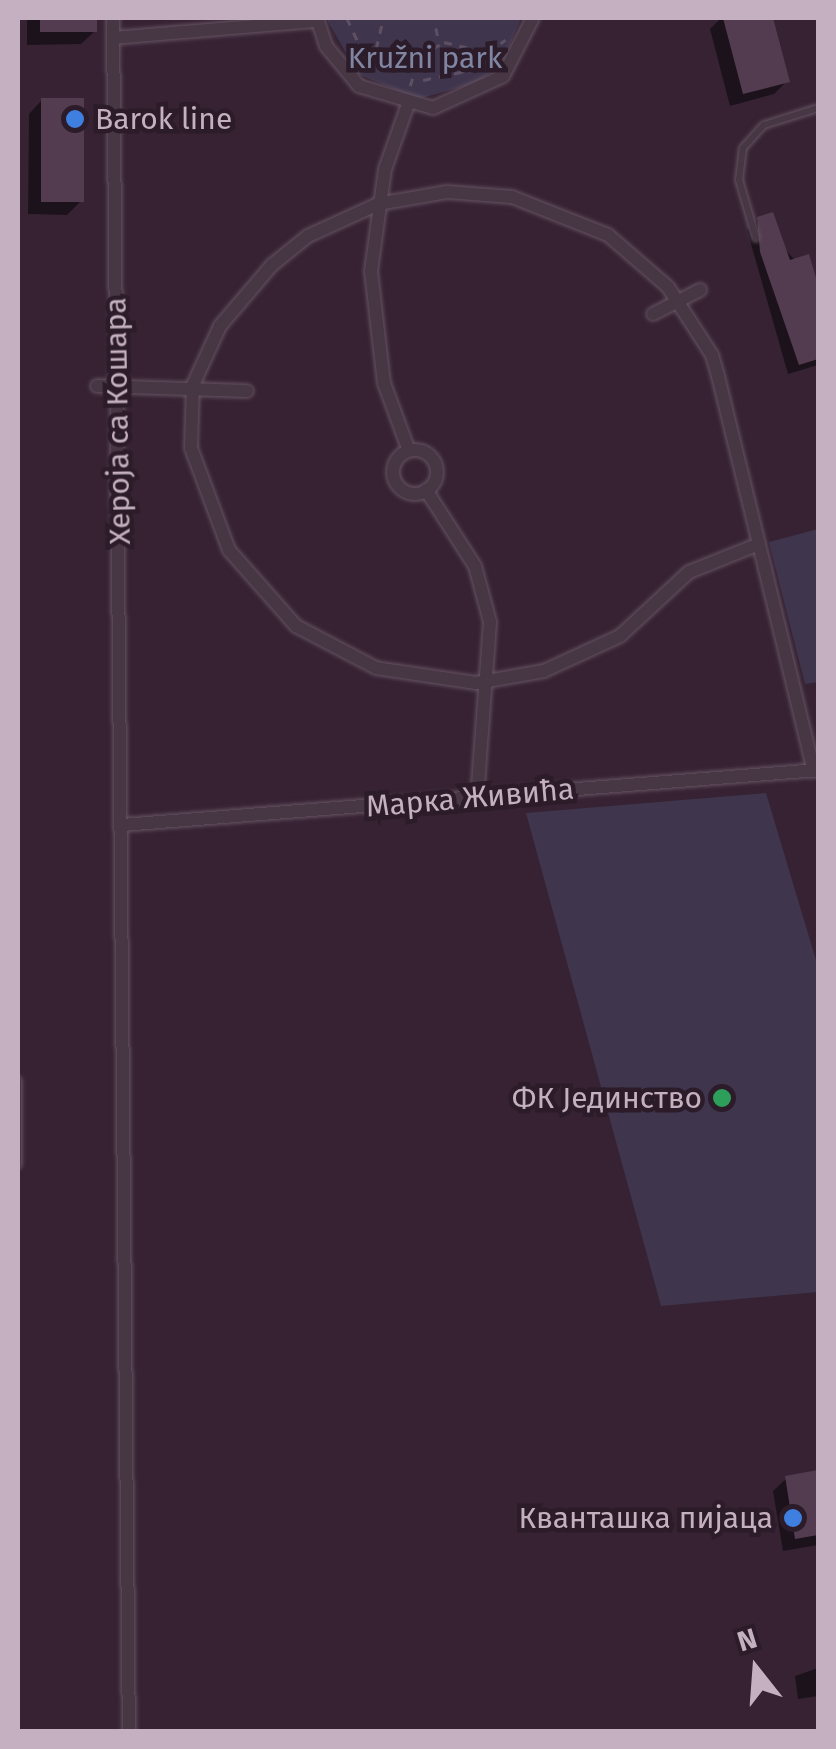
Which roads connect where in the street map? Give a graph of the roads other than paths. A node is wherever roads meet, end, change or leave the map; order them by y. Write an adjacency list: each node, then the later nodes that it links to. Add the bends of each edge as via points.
1 (113, 18): 4 (street, Хероја са Кошара)
2 (533, 18): 5 (street, via 529,36 482,92)
3 (317, 19): 4 (street); 5 (street, via 359,86)
4 (114, 38): 14 (street, Хероја са Кошара)
5 (409, 102): 7 (street)
6 (818, 108): 8 (lane, via 764,125 742,148 738,180)
7 (378, 204): 10 (street, via 476,192 562,211 634,254); 12 (street, via 308,236 272,265 220,326); 16 (street, via 372,306 384,383)
8 (756, 238)
9 (700, 290): 10 (street)
10 (677, 300): 11 (street); 18 (street, via 712,355)
11 (653, 314)
12 (193, 385): 14 (street); 15 (street); 19 (street, via 200,489 261,594 346,657 418,679)
13 (97, 386): 14 (street)
14 (117, 386): 22 (street, Хероја са Кошара)
15 (247, 391)
16 (409, 451): 17 (street, via 433,460); 17 (street, via 394,466 395,481 405,492)
17 (426, 490): 19 (street, via 475,566)
18 (759, 544): 19 (street, via 689,572 650,612 584,655); 20 (street)
19 (492, 682): 21 (street)
20 (816, 771): 21 (street, Марка Живића)
21 (477, 798): 22 (street, Марка Живића)
22 (122, 825): 25 (street, Хероја са Кошара)
23 (18, 1080): 24 (lane)
24 (18, 1165)
25 (129, 1732)

